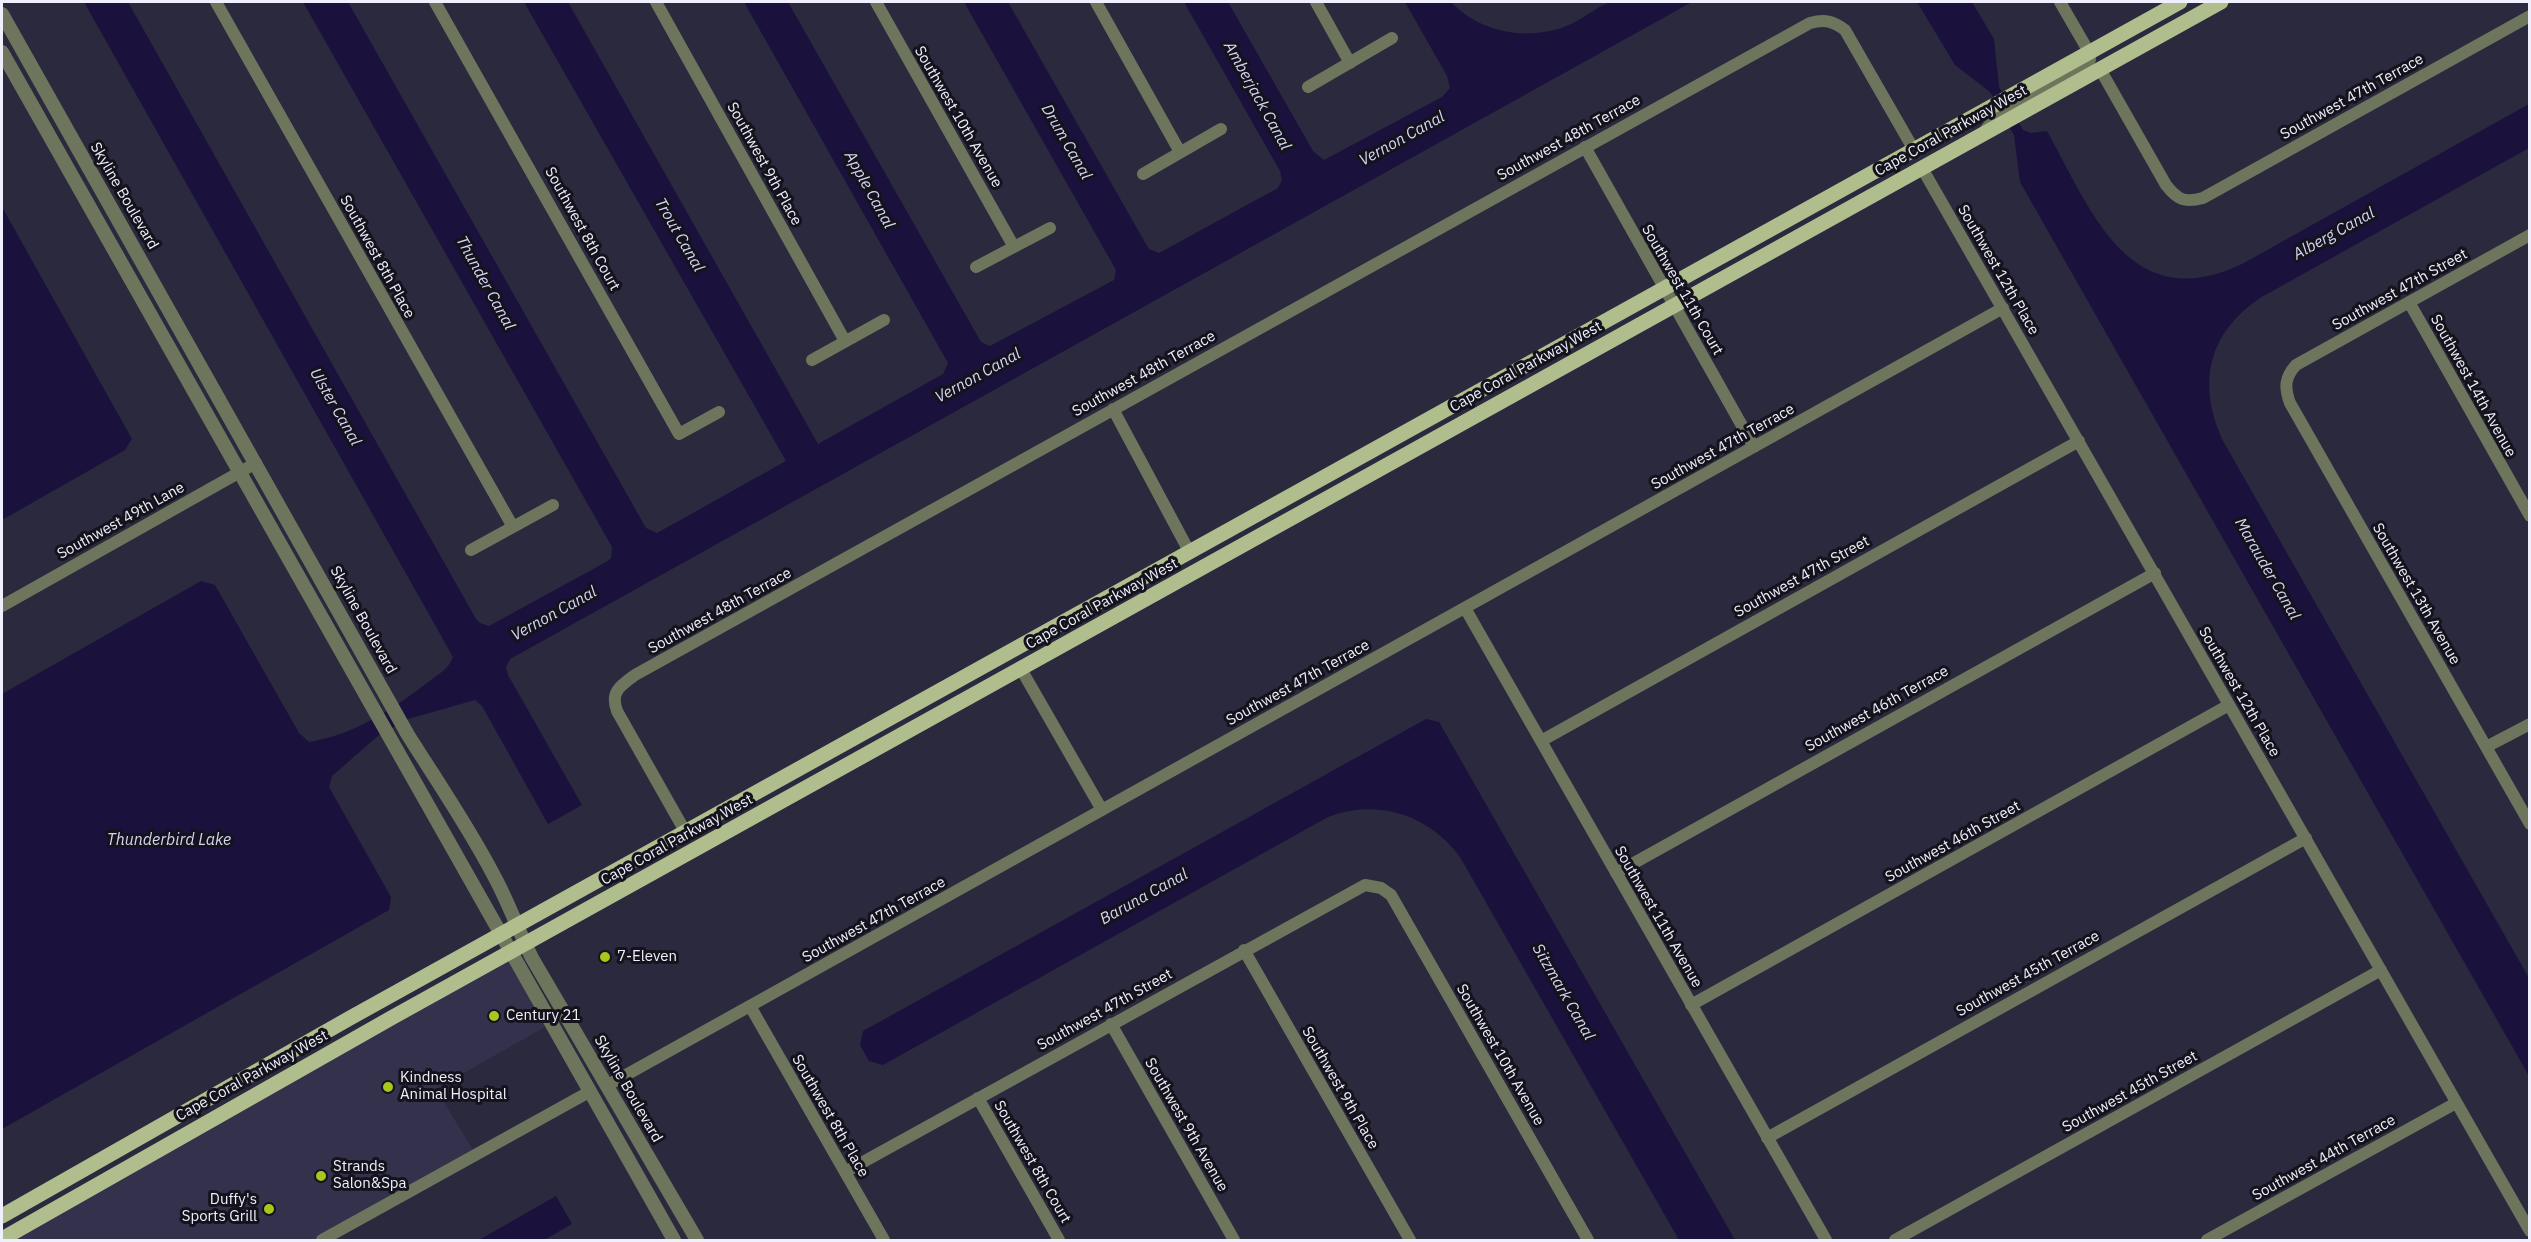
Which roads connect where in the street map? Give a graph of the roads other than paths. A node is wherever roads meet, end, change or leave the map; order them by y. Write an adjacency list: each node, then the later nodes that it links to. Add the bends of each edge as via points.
1 (216, 2): 46 (street, Southwest 8th Place)
2 (435, 2): 38 (street, Southwest 8th Court, via 679,434)
3 (656, 2): 34 (street, Southwest 9th Place)
4 (876, 2): 27 (street, Southwest 10th Avenue)
5 (1096, 2): 22 (street)
6 (1316, 2): 15 (street)
7 (2060, 2): 14 (street)
8 (2180, 2): 14 (main road, Cape Coral Parkway West)
9 (2221, 2): 16 (main road, Cape Coral Parkway West)
10 (2, 14): 41 (street, Skyline Boulevard)
11 (2529, 16): 16 (street, Southwest 47th Terrace, via 2203,198 2187,202 2176,198 2166,185)
12 (1392, 38): 15 (street)
13 (2, 52): 42 (street)
14 (2089, 52): 19 (street, via 2090,60 2078,71 1996,116); 21 (main road, Cape Coral Parkway West)
15 (1350, 63): 17 (street)
16 (2100, 69): 19 (main road, Cape Coral Parkway West)
17 (1308, 87)
18 (1221, 129): 22 (street)
19 (1985, 133): 23 (main road, Cape Coral Parkway West)
20 (1585, 147): 21 (street, Southwest 48th Terrace, via 1810,23 1822,20 1845,30); 29 (street, Southwest 11th Court); 37 (street, Southwest 48th Terrace)
21 (1914, 150): 29 (main road, Cape Coral Parkway West)
22 (1180, 152): 24 (street)
23 (1922, 168): 31 (main road, Cape Coral Parkway West); 32 (street, Southwest 12th Place)
24 (1143, 174)
25 (1050, 228): 27 (street)
26 (2529, 235): 30 (street, Southwest 47th Street)
27 (1014, 247): 28 (street)
28 (976, 267)
29 (1664, 289): 31 (street, Southwest 11th Court); 43 (main road, Cape Coral Parkway West)
30 (2409, 302): 36 (street, Southwest 47th Street, via 2296,365); 45 (street, Southwest 14th Avenue)
31 (1673, 306): 40 (street, Southwest 11th Court); 49 (main road, Cape Coral Parkway West)
32 (2003, 308): 39 (street, Southwest 12th Place); 40 (street, Southwest 47th Terrace)
33 (884, 320): 34 (street)
34 (845, 341): 35 (street)
35 (812, 360)
36 (2287, 375): 58 (street, Southwest 13th Avenue, via 2285,391 2290,403)
37 (1113, 409): 48 (street); 61 (street, Southwest 48th Terrace, via 616,688 613,700 617,711)
38 (718, 412)
39 (2079, 441): 50 (street, Southwest 12th Place); 57 (street, Southwest 47th Street)
40 (1754, 447): 52 (street, Southwest 47th Terrace)
41 (256, 463): 42 (street, Southwest 49th Lane); 65 (street, Skyline Boulevard, via 390,703 484,858)
42 (240, 472): 51 (street, Southwest 49th Lane); 66 (street)
43 (1324, 478): 48 (main road, Cape Coral Parkway West); 49 (main road, via 1299,503 1217,549)
44 (553, 505): 46 (street)
45 (2529, 516)
46 (513, 527): 47 (street)
47 (471, 550)
48 (1190, 552): 53 (main road, via 1175,573 1087,622); 61 (main road, Cape Coral Parkway West)
49 (1214, 562): 53 (main road, Cape Coral Parkway West)
50 (2154, 573): 55 (street, Southwest 12th Place); 63 (street, Southwest 46th Terrace)
51 (2, 606)
52 (1465, 608): 57 (street, Southwest 11th Avenue); 59 (street, Southwest 47th Terrace)
53 (1072, 641): 54 (main road, Cape Coral Parkway West)
54 (1021, 669): 59 (street); 67 (main road, Cape Coral Parkway West)
55 (2229, 705): 62 (street, Southwest 12th Place); 71 (street, Southwest 46th Street)
56 (2529, 724): 58 (street)
57 (1541, 741): 63 (street, Southwest 11th Avenue)
58 (2486, 747): 60 (street, Southwest 13th Avenue)
59 (1102, 810): 72 (street, Southwest 47th Terrace)
60 (2529, 825)
61 (686, 833): 65 (main road, Cape Coral Parkway West)
62 (2306, 838): 70 (street, Southwest 12th Place); 79 (street, Southwest 45th Terrace)
63 (1616, 873): 71 (street, Southwest 11th Avenue)
64 (1381, 888): 68 (street, Southwest 47th Street, via 1365,885 1354,889); 93 (street, Southwest 10th Avenue, via 1390,895 1420,946)
65 (516, 926): 66 (main road, Cape Coral Parkway West); 67 (street, Skyline Boulevard)
66 (500, 935): 69 (street); 82 (main road, Cape Coral Parkway West)
67 (525, 944): 69 (main road, Cape Coral Parkway West); 75 (street, Skyline Boulevard)
68 (1244, 950): 74 (street, Southwest 47th Street); 92 (street, Southwest 9th Place)
69 (510, 953): 73 (street); 85 (main road, Cape Coral Parkway West)
70 (2381, 970): 78 (street, Southwest 12th Place); 95 (street, Southwest 45th Street)
71 (1691, 1005): 79 (street, Southwest 11th Avenue)
72 (750, 1006): 75 (street, Southwest 47th Terrace); 80 (street, Southwest 8th Place)
73 (549, 1022): 75 (street, via 559,1030 588,1077); 76 (street)
74 (1111, 1024): 77 (street, Southwest 47th Street); 91 (street, Southwest 9th Avenue)
75 (608, 1085): 81 (street, Skyline Boulevard)
76 (589, 1092): 81 (street, via 611,1107 640,1159); 86 (street); 87 (street)
77 (978, 1098): 80 (street, Southwest 47th Street); 90 (street, Southwest 8th Court)
78 (2456, 1103): 83 (street, Southwest 12th Place); 96 (street, Southwest 44th Terrace)
79 (1767, 1138): 94 (street, Southwest 11th Avenue)
80 (845, 1173): 89 (street, Southwest 8th Place)
81 (667, 1188): 88 (street, Skyline Boulevard)
82 (2, 1216)
83 (2529, 1231)
84 (2529, 1238): 97 (street)
85 (2, 1239)
86 (322, 1240)
87 (674, 1240)
88 (696, 1240)
89 (884, 1240)
90 (1059, 1240)
91 (1234, 1240)
92 (1410, 1240)
93 (1588, 1240)
94 (1826, 1240)
95 (1895, 1240)
96 (2207, 1240)
97 (2525, 1240)

